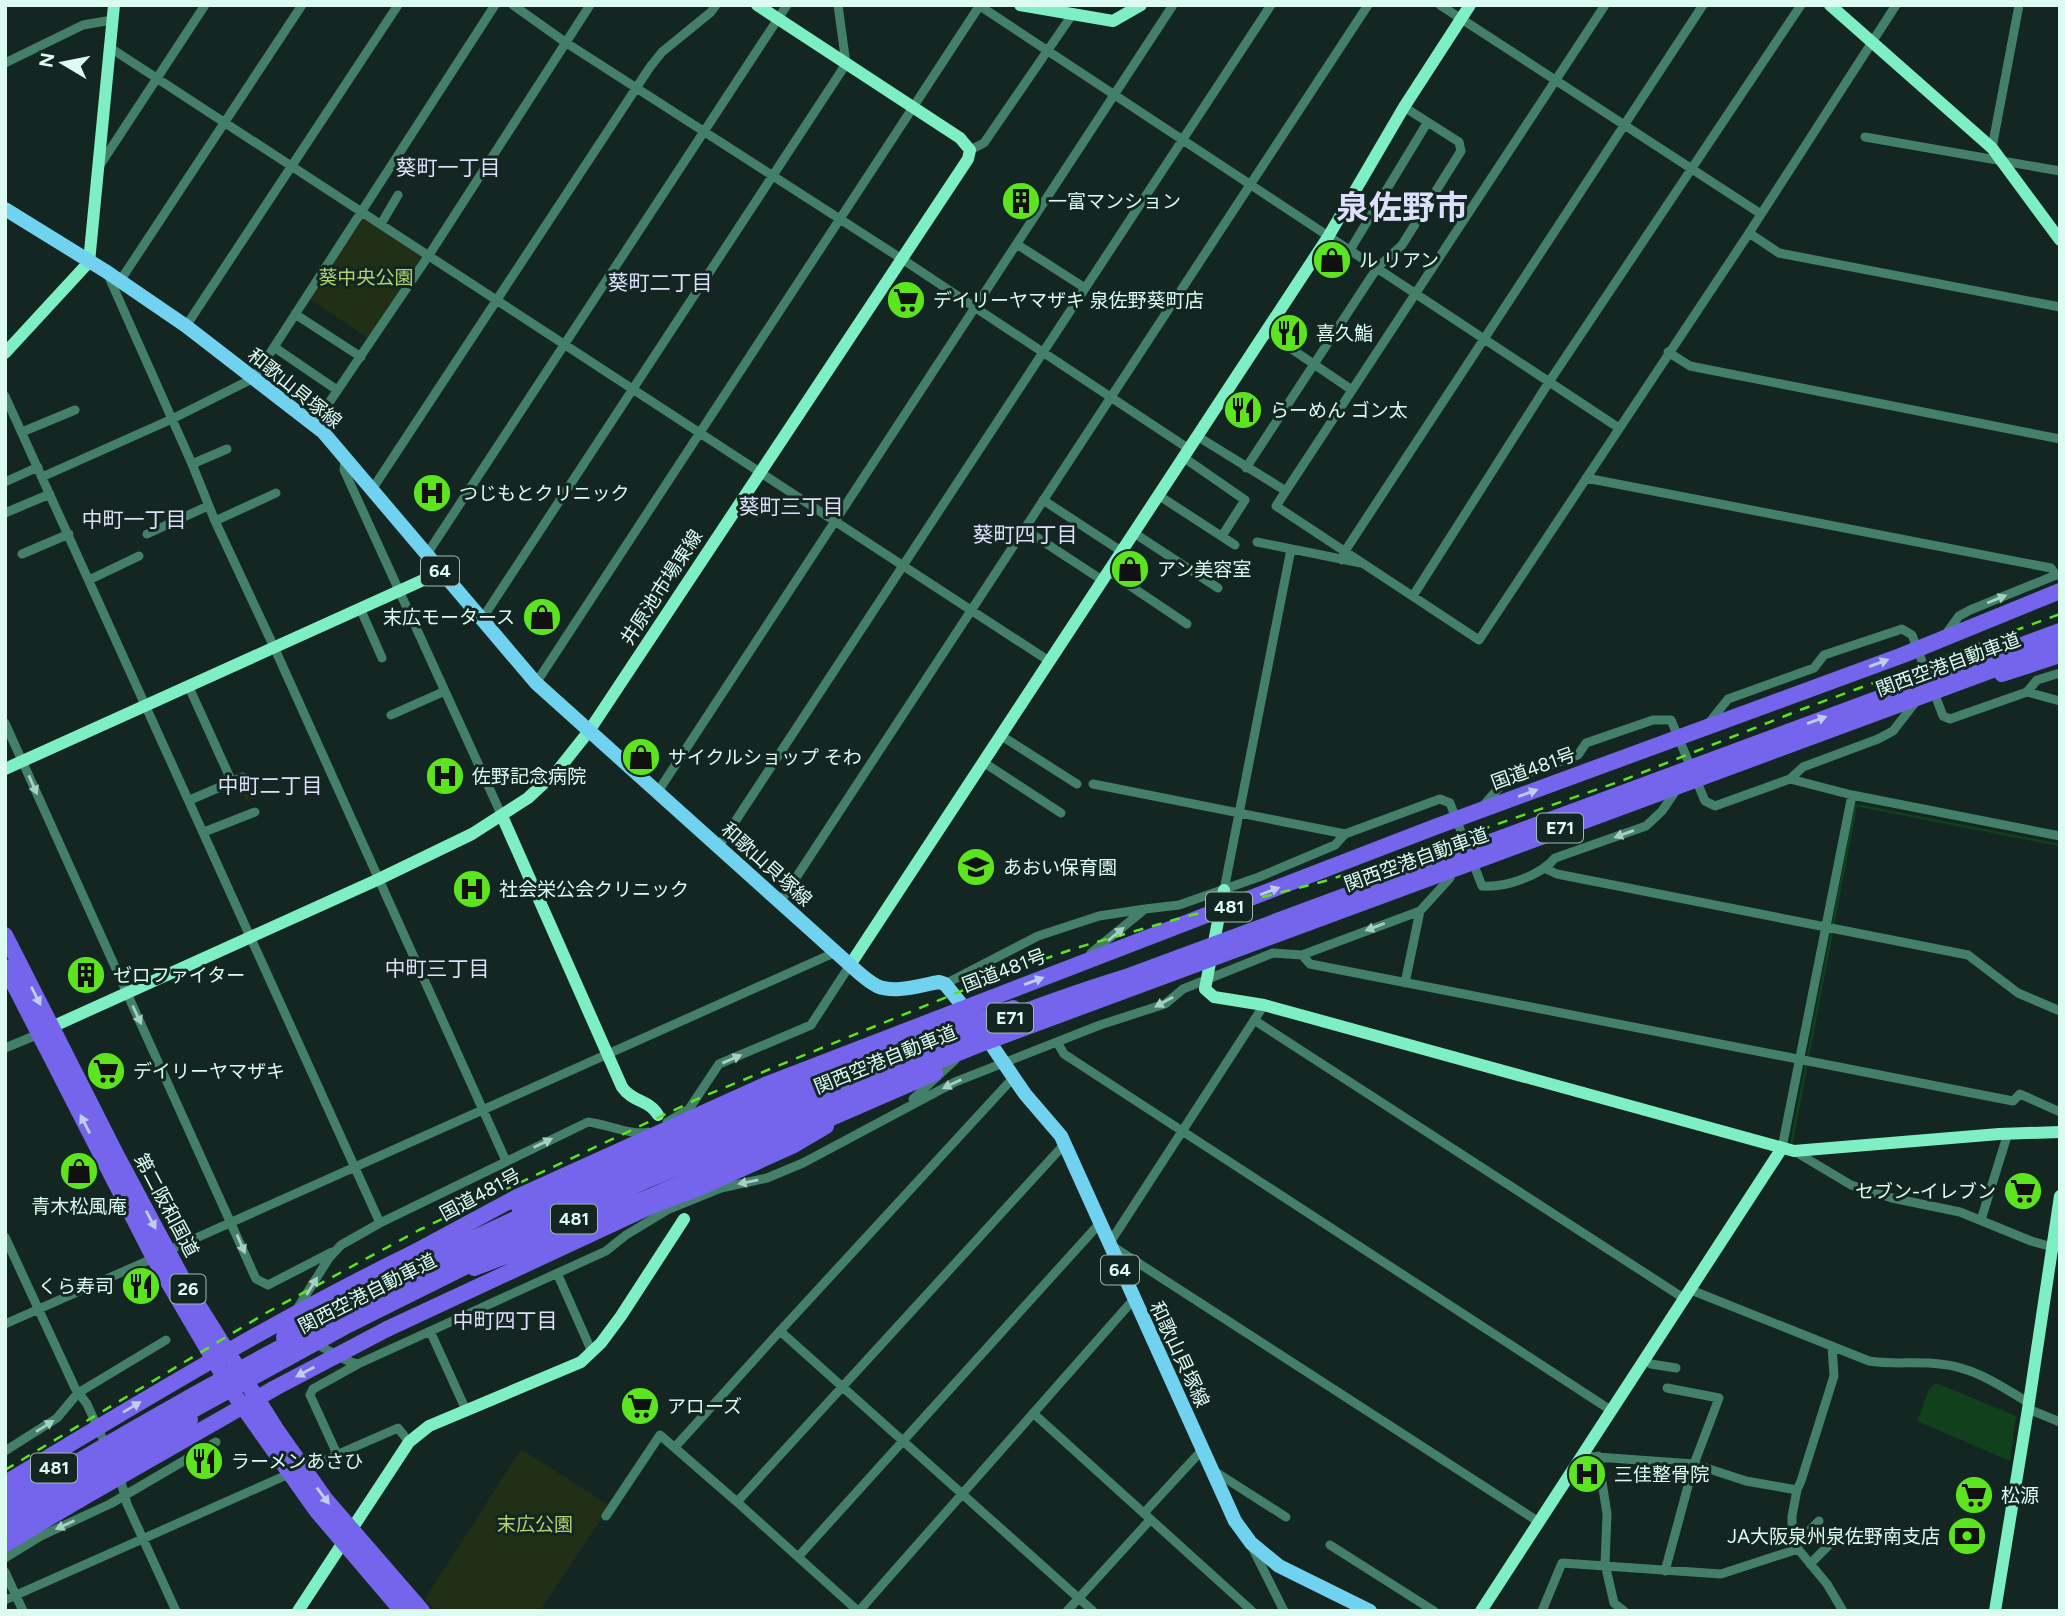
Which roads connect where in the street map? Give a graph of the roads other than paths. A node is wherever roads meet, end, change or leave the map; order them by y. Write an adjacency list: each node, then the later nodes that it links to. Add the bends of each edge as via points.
1 (114, 5): 30 (street)
2 (205, 5): 37 (street)
3 (302, 5): 43 (street)
4 (398, 5): 53 (street)
5 (495, 5): 60 (street)
6 (513, 5): 31 (street)
7 (590, 5): 31 (street)
8 (716, 5): 39 (street, via 662,52)
9 (757, 5): 28 (street)
10 (787, 5): 28 (street)
11 (838, 5): 36 (street)
12 (1020, 5): 27 (street)
13 (1141, 5): 26 (street, via 1113,21)
14 (1174, 5): 40 (street)
15 (1271, 5): 48 (street)
16 (1368, 5): 57 (street)
17 (1440, 5): 29 (street)
18 (1470, 5): 29 (street)
19 (1605, 5): 38 (street)
20 (1703, 5): 45 (street)
21 (1801, 5): 54 (street)
22 (1830, 5): 32 (street)
23 (1896, 5): 32 (street)
24 (2019, 5): 49 (street)
25 (980, 6): 34 (street); 42 (street)
26 (1093, 12): 27 (street)
27 (1072, 15): 34 (street)
28 (778, 19): 36 (street); 46 (street)
29 (1460, 19): 38 (street); 41 (street)
30 (111, 20): 33 (street); 35 (street, via 83,25)
31 (565, 42): 39 (street); 69 (street)
32 (1871, 42): 49 (street); 61 (street)
33 (109, 47): 37 (street); 52 (street)
34 (1048, 52): 40 (street); 50 (street, via 984,143)
35 (5, 63)
36 (846, 64): 42 (street); 56 (street)
37 (157, 79): 43 (street); 52 (street)
38 (1555, 81): 45 (street); 76 (street)
39 (637, 87): 46 (street); 77 (street)
40 (1115, 96): 48 (street); 67 (street)
41 (1404, 107): 44 (street); 65 (street)
42 (913, 108): 50 (street, via 960,138); 62 (street)
43 (225, 122): 53 (street); 74 (street)
44 (1427, 123): 68 (street); 72 (street, via 1459,142 1461,151 1402,244)
45 (1623, 126): 54 (street); 83 (street)
46 (702, 131): 56 (street); 84 (street)
47 (1865, 137): 51 (street)
48 (1182, 141): 57 (street); 75 (street)
49 (1992, 149): 51 (street)
50 (970, 150): 70 (street, 井原池市場東線)
51 (2000, 160): 55 (street); 66 (street)
52 (99, 166): 71 (street)
53 (292, 167): 60 (street); 81 (street)
54 (1693, 169): 61 (street); 92 (street)
55 (2060, 172)
56 (773, 177): 62 (street); 93 (street)
57 (1250, 186): 65 (street); 97 (street)
58 (398, 195): 63 (street)
59 (5, 209): 71 (main road, 和歌山貝塚線 / 64)
60 (362, 211): 63 (street); 80 (street)
61 (1761, 214): 64 (street)
62 (840, 220): 70 (street); 103 (street)
63 (381, 224): 69 (street)
64 (1749, 233): 78 (street, via 1779,253); 86 (street)
65 (1328, 237): 68 (street); 82 (street)
66 (2060, 240)
67 (1018, 245): 75 (street); 79 (street)
68 (1350, 250): 72 (street)
69 (429, 255): 77 (street); 89 (street)
70 (902, 259): 79 (street); 112 (street, 井原池市場東線)
71 (89, 261): 73 (main road, 和歌山貝塚線 / 64); 87 (street)
72 (1377, 268): 76 (street); 90 (street)
73 (107, 272): 74 (main road, 和歌山貝塚線 / 64); 99 (street)
74 (120, 281): 81 (main road, 和歌山貝塚線 / 64)
75 (1085, 288): 88 (street)
76 (1416, 294): 83 (street); 95 (street)
77 (497, 300): 84 (street); 116 (street)
78 (2060, 307)
79 (975, 309): 88 (street); 125 (street)
80 (295, 314): 85 (street); 89 (street)
81 (186, 326): 91 (main road, 和歌山貝塚線 / 64)
82 (1265, 331): 90 (street); 104 (street)
83 (1486, 338): 92 (street); 137 (street)
84 (562, 345): 93 (street); 136 (street)
85 (274, 347): 91 (street); 94 (street)
86 (1668, 352): 101 (street); 105 (street, via 1690,366)
87 (5, 353)
88 (1043, 353): 97 (street); 139 (street)
89 (361, 357): 94 (street)
90 (1312, 364): 95 (street); 111 (street)
91 (254, 378): 99 (street); 100 (main road, 和歌山貝塚線 / 64)
92 (1549, 382): 101 (street); 146 (street)
93 (634, 389): 103 (street); 149 (street)
94 (337, 390): 100 (street)
95 (1352, 390): 117 (street)
96 (5, 396): 102 (street)
97 (1111, 398): 107 (street); 121 (street)
98 (75, 410): 102 (street)
99 (172, 419): 109 (street); 113 (street)
100 (314, 425): 108 (main road, 和歌山貝塚線 / 64)
101 (1619, 428): 114 (street)
102 (22, 432): 110 (street)
103 (700, 434): 112 (street); 159 (street)
104 (1197, 436): 107 (street); 111 (street)
105 (2060, 439)
106 (228, 449): 109 (street)
107 (1186, 453): 120 (street); 130 (street, via 1245,500)
108 (345, 456): 116 (main road, 和歌山貝塚線 / 64); 145 (street, via 344,470)
109 (192, 464): 122 (street)
110 (38, 467): 113 (street); 115 (street)
111 (1246, 468): 117 (street)
112 (760, 473): 125 (street); 170 (street, 井原池市場東線)
113 (42, 477): 119 (street)
114 (1586, 478): 143 (street, via 2051,568); 146 (street, via 1479,640)
115 (5, 482)
116 (373, 488): 136 (main road, 和歌山貝塚線 / 64)
117 (1286, 491): 137 (street, via 1276,506)
118 (276, 493): 124 (street)
119 (50, 494): 123 (street); 128 (street)
120 (1158, 495): 127 (street); 130 (street)
121 (1043, 500): 126 (street); 134 (street)
122 (208, 506): 124 (street); 129 (street)
123 (5, 513)
124 (215, 521): 153 (street)
125 (836, 521): 139 (street); 183 (street)
126 (1024, 529): 141 (street); 148 (street)
127 (1134, 533): 134 (street); 144 (street)
128 (69, 534): 135 (street); 142 (street)
129 (148, 534)
130 (1222, 537): 132 (street)
131 (1257, 542): 133 (street)
132 (1235, 545)
133 (1291, 549): 137 (street); 189 (street)
134 (1121, 551): 141 (street)
135 (22, 554)
136 (427, 554): 140 (main road, 和歌山貝塚線 / 64)
137 (1344, 555): 146 (street)
138 (139, 556): 142 (street)
139 (903, 566): 148 (street); 195 (street)
140 (441, 572): 145 (street); 149 (main road, 和歌山貝塚線 / 64)
141 (1105, 576): 150 (street); 157 (street)
142 (89, 580): 165 (street)
143 (2059, 580): 154 (highway, 国道481号 / 481, one-way to 143)
144 (1218, 588)
145 (399, 590): 147 (street); 161 (street)
146 (1413, 596)
147 (360, 608): 153 (street); 156 (street)
148 (971, 611): 157 (street); 201 (street)
149 (482, 619): 159 (main road, 和歌山貝塚線 / 64)
150 (1187, 624)
151 (2060, 631): 217 (highway, 関西空港自動車道 / E71, one-way to 151, bridge)
152 (2060, 645): 221 (highway, 関西空港自動車道 / E71, bridge)
153 (274, 647): 160 (street); 199 (street)
154 (1917, 649): 163 (street); 169 (highway, 国道481号 / 481, one-way to 154); 169 (street, via 1912,635 1902,629 1824,655 1814,668 1728,699)
155 (2060, 654): 163 (highway, 481)
156 (382, 658)
157 (1049, 661): 171 (street)
158 (2060, 673): 162 (street, via 2037,680)
159 (536, 683): 170 (main road, 和歌山貝塚線 / 64)
160 (188, 685): 165 (street); 178 (street)
161 (445, 691): 167 (street); 190 (street)
162 (2027, 692): 163 (street, via 1950,719 1942,716); 164 (street)
163 (1935, 697): 166 (highway, 481)
164 (2060, 701)
165 (146, 704): 173 (street); 185 (street)
166 (1914, 704): 177 (street, via 1893,731 1803,767); 179 (highway, 481)
167 (391, 715)
168 (5, 723): 173 (street)
169 (1706, 726): 172 (highway, 国道481号 / 481)
170 (589, 731): 183 (main road, 和歌山貝塚線 / 64); 190 (street, 井原池市場東線, via 544,783)
171 (1000, 736): 174 (street); 180 (street)
172 (1679, 736): 179 (street); 186 (highway, 国道481号 / 481, one-way to 172); 186 (street, via 1671,720 1653,720 1586,743 1578,755 1504,782)
173 (22, 761): 175 (street); 216 (street, one-way to 216)
174 (983, 762): 188 (street); 210 (street)
175 (5, 769)
176 (243, 777): 178 (street)
177 (1790, 779): 179 (street, via 1715,807 1705,801); 184 (street)
178 (232, 782): 185 (street)
179 (1698, 783): 182 (highway, 481)
180 (1077, 784)
181 (1093, 784): 189 (street)
182 (1675, 792): 196 (highway, 481); 197 (street, one-way to 197, via 1646,826 1555,858)
183 (657, 793): 195 (main road, 和歌山貝塚線 / 64)
184 (1853, 794): 194 (street); 205 (street)
185 (190, 800): 192 (street)
186 (1479, 811): 191 (highway, 国道481号 / 481)
187 (255, 812): 192 (street)
188 (1061, 813)
189 (1240, 813): 193 (street); 200 (street)
190 (502, 816): 199 (street, 井原池市場東線); 227 (street)
191 (1457, 819): 193 (street, via 1451,803 1440,799); 196 (street); 203 (highway, 国道481号 / 481, one-way to 191)
192 (204, 832): 207 (street)
193 (1345, 834): 200 (street, via 1335,845)
194 (2060, 836)
195 (719, 846): 201 (main road, 和歌山貝塚線 / 64)
196 (1475, 868): 197 (street, via 1482,886 1495,887); 198 (highway, 481)
197 (1546, 869): 205 (street)
198 (1450, 878): 204 (street); 213 (highway, 481)
199 (379, 879): 207 (street, 井原池市場東線); 233 (street)
200 (1224, 890): 202 (street, via 1178,905); 203 (street)
201 (780, 902): 208 (main road, 和歌山貝塚線 / 64)
202 (1145, 909): 212 (street, one-way to 202, via 1097,950); 215 (street, via 1099,916 1038,936)
203 (1220, 910): 212 (highway, 国道481号 / 481); 213 (street)
204 (1420, 911): 209 (street, one-way to 209); 214 (street)
205 (1827, 927): 220 (street, via 1968,955 2018,993); 229 (street)
206 (5, 935): 223 (highway, 第二阪和国道 / 26, one-way to 223)
207 (252, 937): 216 (street, 井原池市場東線); 245 (street)
208 (836, 953): 210 (main road, 和歌山貝塚線 / 64); 227 (street)
209 (1302, 955): 213 (street, via 1273,953); 214 (street, via 1310,964)
210 (850, 965): 215 (main road, 和歌山貝塚線 / 64, via 881,988); 243 (street, one-way to 210, via 588,1122 647,1133 689,1110 719,1064 811,1025)
211 (5, 967): 223 (highway, 第二阪和国道 / 26)
212 (1059, 971): 219 (highway, 国道481号 / 481, one-way to 212)
213 (1208, 973): 218 (street, via 1205,989 1214,997); 224 (street, one-way to 224, via 1165,1004); 225 (highway, 481)
214 (1405, 983): 229 (street)
215 (945, 984): 219 (main road, 和歌山貝塚線 / 64)
216 (127, 992): 223 (street, 井原池市場東線); 249 (street, one-way to 249)
217 (1062, 997): 257 (highway, bridge, via 1002,1010 903,1044 744,1107); 307 (highway, 関西空港自動車道 / E71, bridge, via 611,1181 363,1302 113,1440)
218 (1264, 1005): 222 (street); 242 (street)
219 (965, 1008): 225 (main road, 和歌山貝塚線 / 64); 257 (highway, 国道481号 / 481, via 879,1041 771,1105)
220 (2060, 1011)
221 (1061, 1014): 253 (highway, bridge, via 996,1050); 311 (highway, 関西空港自動車道 / E71, bridge, via 757,1134 523,1238 265,1370 120,1450)
222 (1254, 1020): 236 (street); 261 (street)
223 (45, 1030): 226 (street); 258 (highway, 第二阪和国道 / 26)
224 (1057, 1042): 230 (street); 236 (street, via 1064,1054)
225 (993, 1045): 228 (highway, 481); 230 (main road, 和歌山貝塚線 / 64)
226 (5, 1048)
227 (607, 1054): 233 (street); 235 (street, via 628,1096)
228 (956, 1060): 231 (highway, 481); 239 (street, via 918,1096)
229 (1801, 1060): 234 (street, via 2013,1101 2020,1094); 242 (street)
230 (1004, 1062): 232 (main road, 和歌山貝塚線 / 64); 239 (street, one-way to 239)
231 (911, 1078): 260 (highway, 481, via 729,1151); 264 (highway, 481, via 792,1146)
232 (1013, 1078): 240 (main road, 和歌山貝塚線 / 64); 267 (street)
233 (483, 1110): 243 (street); 245 (street)
234 (2060, 1112)
235 (658, 1115)
236 (1181, 1131): 254 (street); 284 (street)
237 (2060, 1132): 238 (street)
238 (2008, 1133): 241 (street); 248 (street)
239 (852, 1136): 259 (street, one-way to 259, via 767,1178 721,1188 669,1209 606,1251)
240 (1065, 1146): 251 (main road, 和歌山貝塚線 / 64); 277 (street)
241 (1819, 1149): 242 (street); 244 (street)
242 (1788, 1150): 244 (street); 261 (street)
243 (506, 1161): 250 (street)
244 (1815, 1163): 248 (street, via 1851,1185)
245 (354, 1168): 249 (street); 250 (street)
246 (2060, 1196): 255 (street)
247 (684, 1219): 272 (street)
248 (1981, 1220): 255 (street)
249 (232, 1222): 256 (street, one-way to 256, via 256,1279 268,1285); 258 (street)
250 (380, 1223): 256 (street)
251 (1100, 1223): 254 (main road, 和歌山貝塚線 / 64); 287 (street)
252 (5, 1237): 263 (street)
253 (557, 1237): 260 (highway); 264 (highway)
254 (1109, 1244): 262 (main road, 和歌山貝塚線 / 64); 313 (street)
255 (2056, 1248): 282 (street)
256 (337, 1250): 269 (street, one-way to 256)
257 (431, 1251): 269 (highway, 481); 301 (highway, 国道481号 / 481, one-way to 257, bridge, via 247,1341 411,1254)
258 (160, 1254): 263 (street); 275 (highway, 第二阪和国道 / 26)
259 (557, 1273): 266 (street); 272 (street)
260 (455, 1275): 270 (highway, 481)
261 (1688, 1295): 271 (street); 273 (street)
262 (1134, 1299): 285 (street); 292 (main road, 和歌山貝塚線 / 64)
263 (37, 1309): 265 (street); 280 (street)
264 (423, 1311): 319 (highway, 481, one-way to 319, bridge, via 275,1388)
265 (5, 1324)
266 (430, 1331): 274 (street); 283 (street)
267 (780, 1331): 277 (street); 291 (street)
268 (166, 1340): 280 (street)
269 (274, 1343): 275 (highway, 481)
270 (320, 1346): 274 (street); 278 (highway, 481)
271 (1832, 1346): 282 (street, via 1883,1364 1937,1363 1962,1368 1997,1383); 302 (street, via 1834,1376)
272 (592, 1352): 283 (street, via 562,1371)
273 (1645, 1360): 276 (street); 284 (street)
274 (358, 1364): 294 (street, via 310,1395)
275 (229, 1368): 278 (highway, 第二阪和国道 / 26); 281 (highway, 第二阪和国道 / 26); 288 (highway, 481)
276 (1676, 1368)
277 (842, 1385): 287 (street); 306 (street)
278 (249, 1386): 281 (highway, 481); 300 (highway, 第二阪和国道 / 26)
279 (1667, 1388): 298 (street, via 1718,1398)
280 (78, 1393): 288 (street); 293 (street, one-way to 280, via 57,1418)
281 (234, 1394): 297 (highway, 481); 300 (highway, 第二阪和国道 / 26)
282 (2029, 1406): 286 (street); 347 (street)
283 (466, 1410): 290 (street, via 429,1426)
284 (1612, 1411): 295 (street)
285 (1033, 1413): 303 (street); 309 (street)
286 (2060, 1422)
287 (903, 1439): 303 (street); 322 (street)
288 (103, 1440): 297 (street); 305 (highway, 481)
289 (216, 1442): 304 (street)
290 (409, 1442): 294 (street, via 398,1428); 316 (street)
291 (675, 1447): 306 (street); 308 (street, via 660,1435)
292 (1203, 1449): 299 (main road, 和歌山貝塚線 / 64); 309 (street)
293 (5, 1451)
294 (337, 1454): 300 (street)
295 (1583, 1456): 296 (street); 313 (street)
296 (1598, 1456): 298 (street); 324 (street, via 1607,1514)
297 (115, 1464): 304 (street); 314 (highway, 481)
298 (1693, 1464): 302 (street, via 1746,1481); 326 (street)
299 (1213, 1471): 310 (street); 318 (main road, 和歌山貝塚線 / 64, via 1235,1521)
300 (296, 1472): 316 (highway, 第二阪和国道 / 26); 317 (street)
301 (5, 1483)
302 (1797, 1490): 321 (street, via 1792,1528)
303 (963, 1493): 329 (street); 337 (street)
304 (125, 1495): 317 (street); 323 (street, one-way to 323)
305 (5, 1496)
306 (737, 1502): 322 (street)
307 (5, 1506)
308 (606, 1516)
309 (1147, 1516): 329 (street); 340 (street)
310 (1286, 1517)
311 (5, 1521)
312 (1819, 1521): 321 (street)
313 (1539, 1522): 343 (street)
314 (5, 1529)
315 (1840, 1534): 325 (street)
316 (347, 1537): 334 (street); 335 (highway, 第二阪和国道 / 26); 336 (highway, 第二阪和国道 / 26)
317 (144, 1540): 328 (street); 333 (street)
318 (1251, 1543): 331 (street); 341 (main road, 和歌山貝塚線 / 64, via 1279,1566)
319 (5, 1544)
320 (1331, 1545): 342 (street)
321 (1797, 1546): 325 (street); 326 (street, via 1721,1574)
322 (798, 1557): 337 (street)
323 (5, 1558)
324 (1605, 1564): 326 (street); 344 (street, via 1562,1563); 345 (street, via 1614,1603)
325 (1811, 1564): 346 (street)
326 (1665, 1571)
327 (5, 1572): 328 (street)
328 (16, 1595): 330 (street); 332 (street)
329 (1078, 1598): 338 (street); 339 (street)
330 (5, 1600)
331 (1283, 1610)
332 (23, 1611)
333 (176, 1611)
334 (299, 1611)
335 (402, 1611)
336 (422, 1611)
337 (858, 1611)
338 (1067, 1611)
339 (1093, 1611)
340 (1252, 1611)
341 (1370, 1611)
342 (1434, 1611)
343 (1481, 1611)
344 (1542, 1611)
345 (1624, 1611)
346 (1843, 1611)
347 (1995, 1611)

